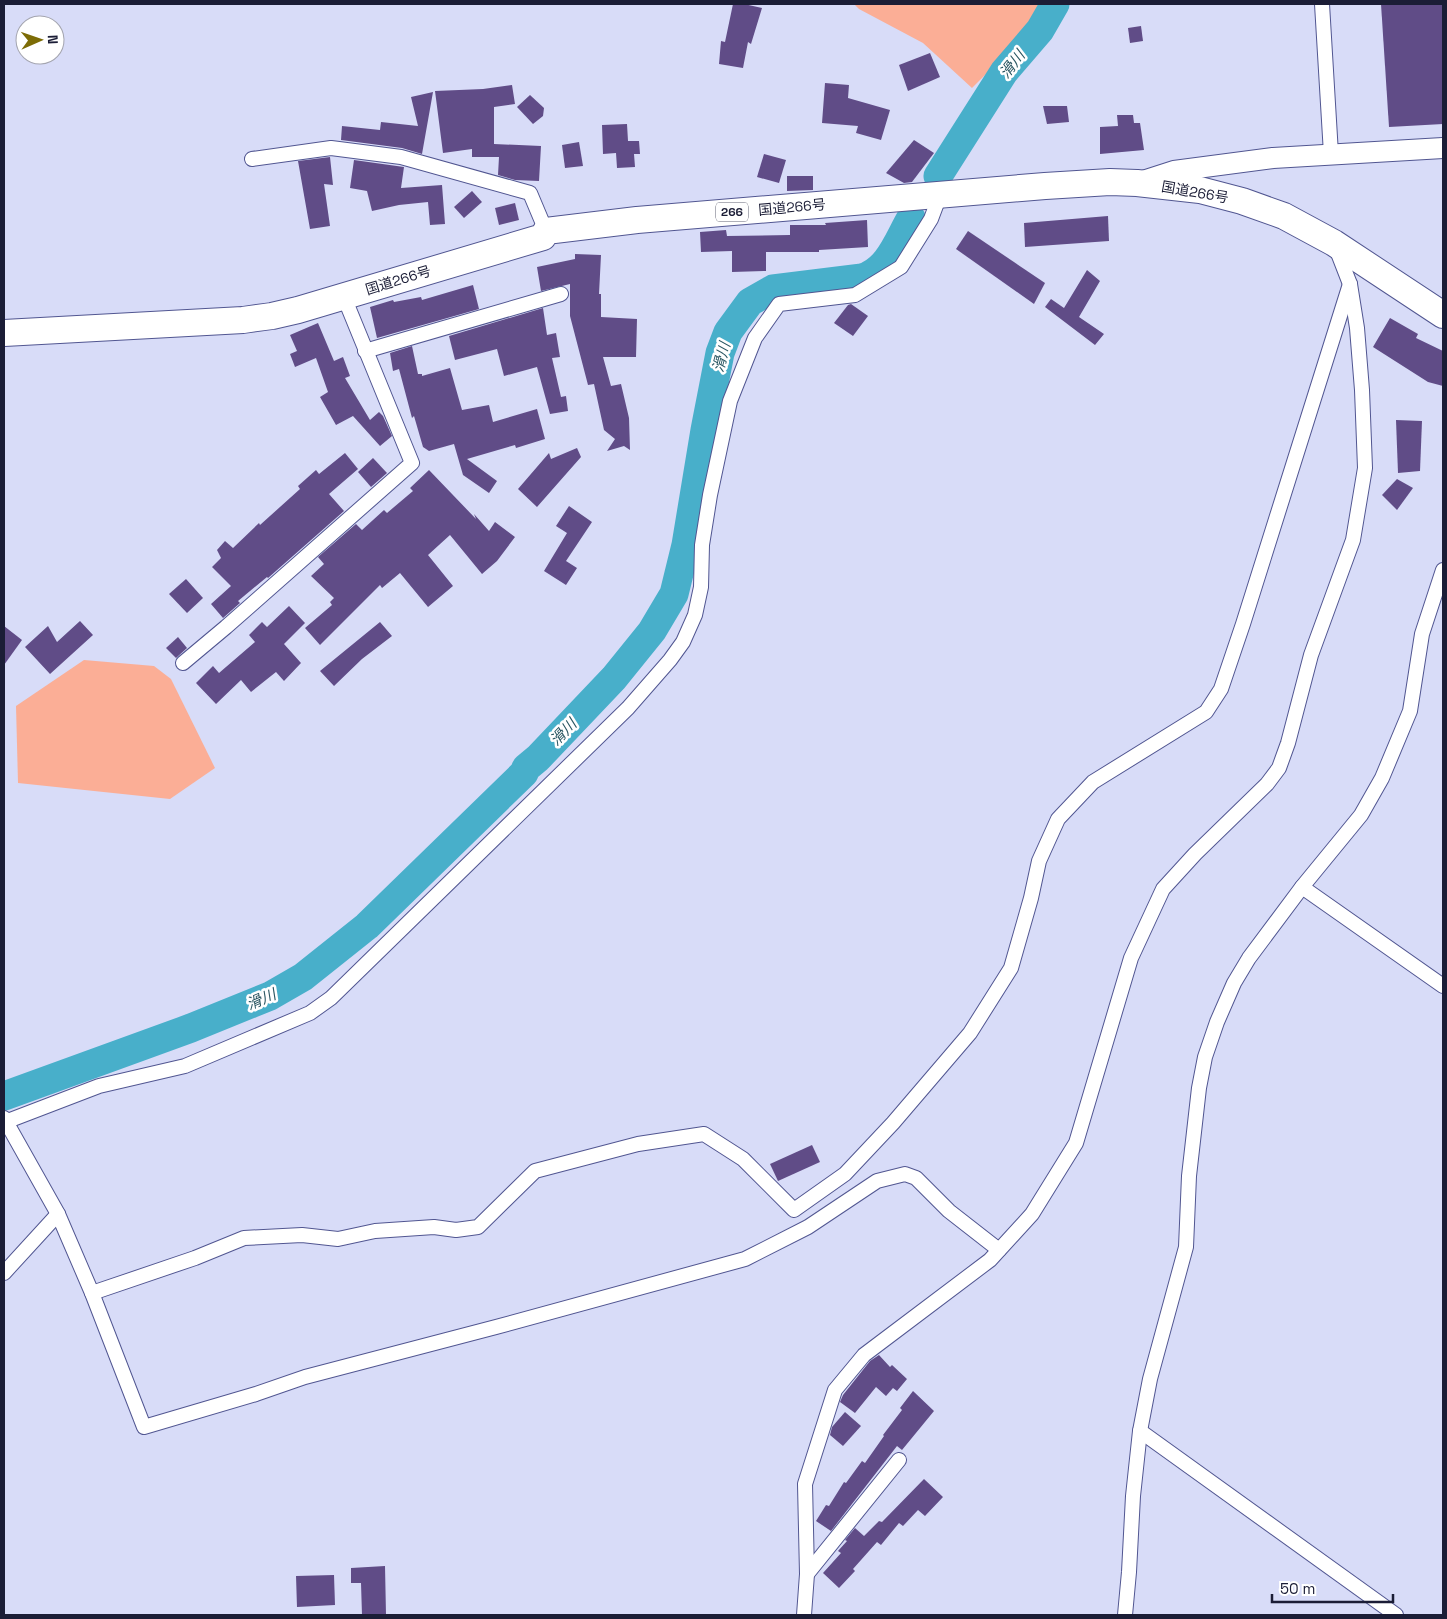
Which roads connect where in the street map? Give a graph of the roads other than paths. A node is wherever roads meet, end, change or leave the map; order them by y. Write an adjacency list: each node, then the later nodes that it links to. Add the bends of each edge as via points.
1 (1322, 4): 3 (street)
2 (1443, 148): 3 (street)
3 (1331, 154): 5 (street, via 1174,171)
4 (252, 159): 7 (street, via 330,148 401,157 530,193)
5 (1137, 183): 6 (highway, 国道266号 / 266, via 1110,182); 8 (highway, 国道266号 / 266, via 1200,190 1242,201 1284,216)
6 (940, 195): 7 (highway, 国道266号 / 266, via 637,220); 19 (street, via 932,219 901,267 855,295 779,304 755,338 730,401 720,439 702,545 701,587 695,615 683,642 670,660 622,714 331,998 310,1013 184,1066 99,1086)
7 (546, 232): 11 (highway, 国道266号 / 266, via 543,237)
8 (1334, 243): 9 (street); 12 (highway, 国道266号 / 266)
9 (1350, 284): 21 (street, via 1358,337 1365,468 1353,540 1311,655 1279,768 1163,889 1131,958 1076,1143 1032,1214); 23 (street, via 1220,689 1206,712 1093,782 1058,820 1039,861 1011,968 970,1032 845,1174 794,1210 743,1159 704,1134 638,1144 535,1171 478,1226 456,1230 434,1227 375,1231 338,1239 302,1235 244,1238)
10 (561, 294): 14 (street)
11 (344, 296): 13 (highway, 国道266号 / 266, via 298,310 243,320); 14 (street)
12 (1443, 315)
13 (4, 333)
14 (366, 351): 16 (street, via 412,464)
15 (1443, 570): 17 (street, via 1422,634 1410,711 1382,778 1361,815)
16 (183, 663)
17 (1302, 887): 18 (street); 24 (street, via 1234,983 1205,1056 1189,1176 1186,1247 1150,1380)
18 (1443, 986)
19 (5, 1120): 20 (street)
20 (58, 1214): 22 (street); 23 (street)
21 (999, 1250): 23 (street, via 949,1211 916,1178 905,1174 877,1181 808,1227 745,1259 305,1377 144,1427); 26 (street, via 864,1355 835,1390 806,1484)
22 (4, 1273)
23 (92, 1293)
24 (1140, 1431): 28 (street, via 1132,1496); 29 (street)
25 (899, 1460): 26 (street)
26 (807, 1574): 27 (street)
27 (804, 1615)
28 (1125, 1615)
29 (1396, 1615)

